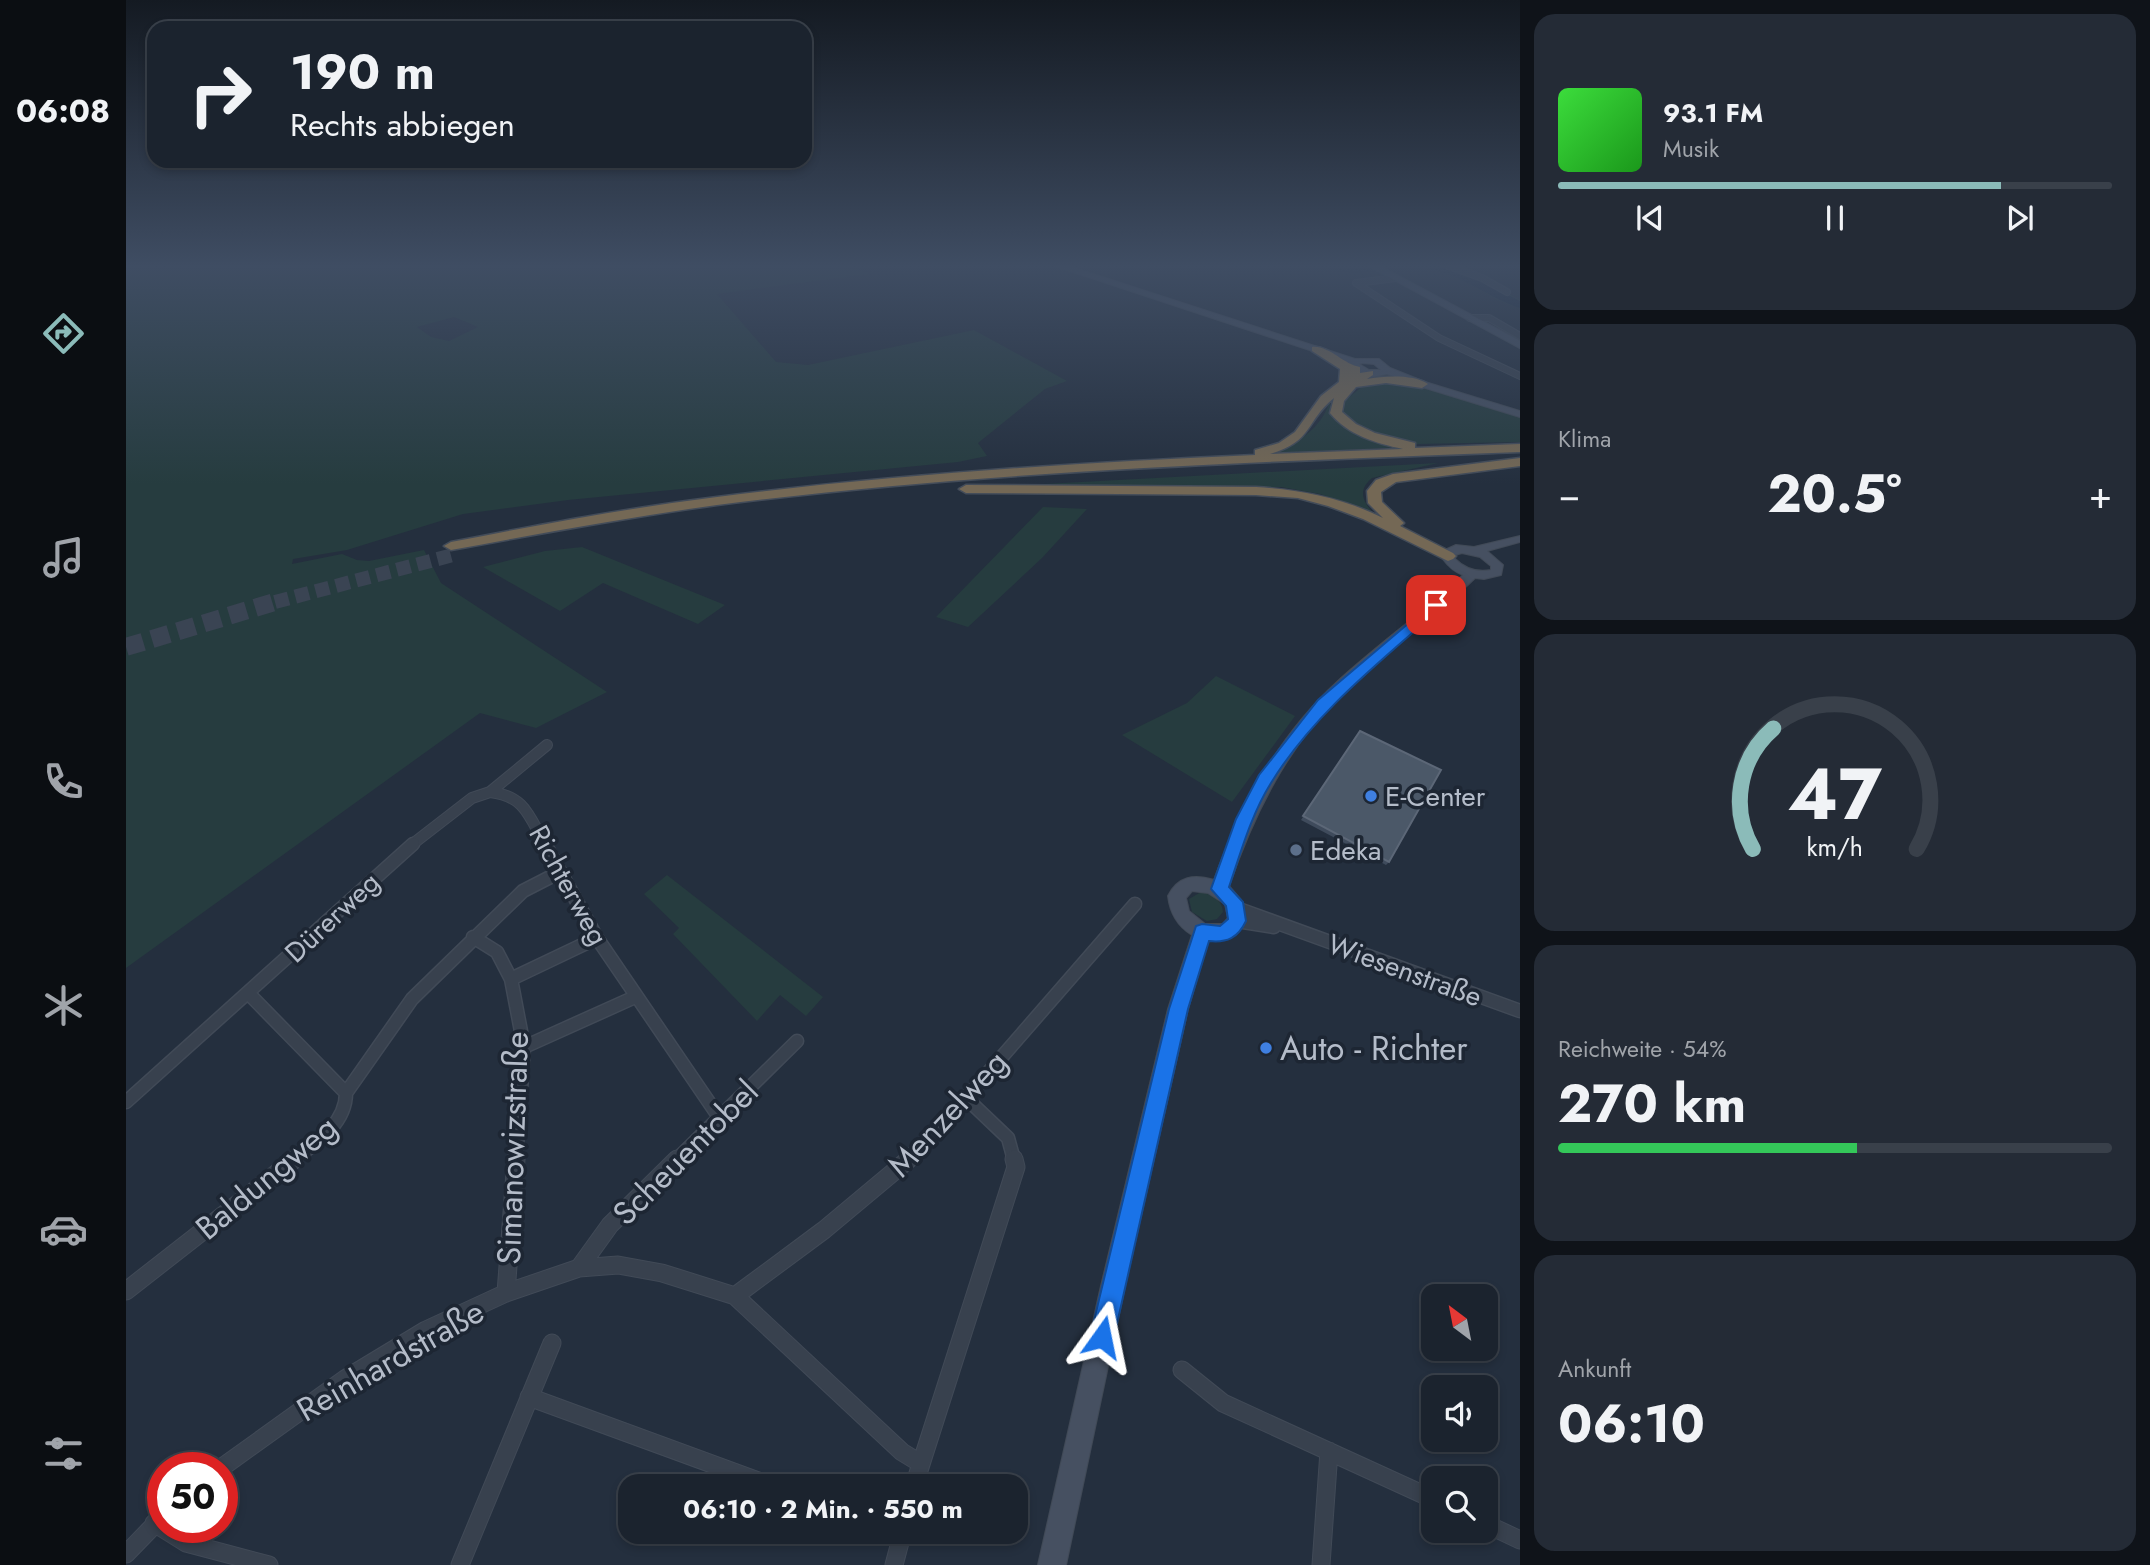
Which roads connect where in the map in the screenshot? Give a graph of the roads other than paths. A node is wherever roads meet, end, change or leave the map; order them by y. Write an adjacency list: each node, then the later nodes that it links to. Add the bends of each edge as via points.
1 (1280, 337): 3 (main road)
2 (1438, 337): 6 (street)
3 (1317, 349): 4 (main road); 7 (highway, via 1346,367)
4 (1355, 365): 5 (main road); 5 (main road, via 1376,362); 7 (highway)
5 (1379, 372): 7 (highway); 8 (main road)
6 (1520, 376)
7 (1348, 384): 8 (highway, via 1375,379); 10 (highway, via 1335,408 1347,424 1395,443); 12 (highway, via 1325,399 1300,435 1284,446)
8 (1422, 384): 9 (main road)
9 (1520, 414)
10 (1457, 450): 11 (highway); 12 (highway)
11 (1514, 455): 13 (highway); 16 (highway, via 1393,478 1374,491 1375,503 1390,518)
12 (1194, 464): 13 (highway, via 905,481 739,497 593,518 452,551 713,508)
13 (941, 487): 16 (highway, via 1298,494 1350,509)
14 (1519, 538): 15 (main road); 17 (main road)
15 (1475, 550): 16 (main road); 17 (main road)
16 (1453, 557): 18 (main road); 19 (main road, via 1456,573)
17 (1494, 560): 18 (main road, via 1498,569 1493,574)
18 (1472, 574): 19 (main road)
19 (1436, 605): 23 (main road, via 1324,704 1265,779)
20 (547, 745): 21 (street, Dürerweg)
21 (490, 792): 22 (street, Richterweg, via 509,794 524,807); 30 (street, Dürerweg, via 472,798 405,850)
22 (560, 872): 27 (street, Baldungweg, via 523,891); 28 (street, Richterweg)
23 (1212, 887): 25 (main road); 26 (main road, via 1187,886 1177,896 1178,912)
24 (1135, 904): 36 (street, Menzelweg)
25 (1237, 914): 26 (main road, via 1228,932); 32 (street, Wiesenstraße)
26 (1197, 929): 61 (main road)
27 (473, 937): 29 (street, Simanowizstraße, via 497,952); 35 (street, Baldungweg, via 412,999)
28 (597, 938): 29 (street); 31 (street, Richterweg)
29 (511, 979): 34 (street, Simanowizstraße)
30 (249, 994): 35 (street); 37 (street, Dürerweg)
31 (635, 997): 34 (street); 38 (street, Richterweg)
32 (1520, 1011)
33 (797, 1041): 38 (street, Scheuentobel)
34 (524, 1047): 41 (street, Simanowizstraße)
35 (346, 1093): 40 (street, Baldungweg, via 346,1108 327,1135)
36 (966, 1098): 42 (street, Menzelweg, via 900,1168); 48 (street, via 1008,1138 1016,1167)
37 (126, 1102)
38 (719, 1117): 39 (street, Scheuentobel, via 610,1225)
39 (579, 1268): 41 (street, Reinhardstraße); 42 (street, Reinhardstraße, via 618,1265 662,1273)
40 (126, 1291)
41 (506, 1293): 47 (street, Reinhardstraße, via 426,1330)
42 (735, 1296): 48 (street, Reinhardstraße, via 901,1452)
43 (552, 1343): 45 (street)
44 (1182, 1370): 46 (street, via 1223,1403)
45 (529, 1397): 49 (street); 59 (street)
46 (1329, 1451): 51 (street); 62 (street)
47 (238, 1454)
48 (920, 1463): 50 (street)
49 (739, 1474)
50 (917, 1474)
51 (1421, 1493)
52 (1498, 1530): 54 (street)
53 (147, 1532): 57 (street)
54 (1520, 1540)
55 (186, 1543): 58 (street)
56 (897, 1544): 60 (street)
57 (126, 1554)
58 (269, 1565)
59 (460, 1565)
60 (894, 1565)
61 (1052, 1565)
62 (1321, 1565)

